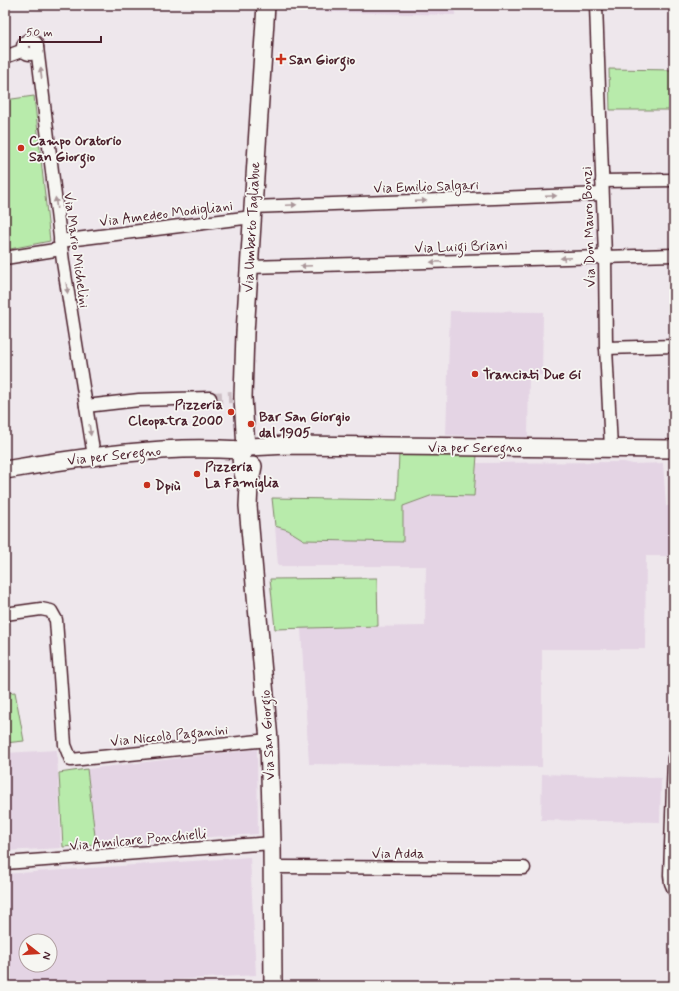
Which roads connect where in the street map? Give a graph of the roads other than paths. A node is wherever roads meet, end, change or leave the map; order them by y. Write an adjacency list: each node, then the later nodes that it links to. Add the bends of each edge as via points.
1 (266, 5): 7 (street, Via Umberto Tagliabue)
2 (596, 5): 4 (street, Via Don Mauro Bonzi)
3 (5, 57): 8 (street, Via Mario Michelini, one-way to 3, via 36,43 30,40 25,44 24,50)
4 (602, 180): 5 (street); 6 (street, Via Don Mauro Bonzi)
5 (674, 180)
6 (602, 194): 7 (street, Via Emilio Salgari, one-way to 6); 10 (street, Via Don Mauro Bonzi)
7 (252, 212): 8 (street, Via Amedeo Modigliani); 12 (street, Via Umberto Tagliabue)
8 (61, 245): 11 (street, Via Amedeo Modigliani); 16 (street, Via Mario Michelini, one-way to 16)
9 (674, 255): 10 (street, Via Luigi Briani)
10 (604, 256): 12 (street, Via Luigi Briani, one-way to 12); 14 (street, Via Don Mauro Bonzi)
11 (5, 258)
12 (249, 267): 19 (street, Via Umberto Tagliabue, via 238,397)
13 (674, 346): 14 (street)
14 (606, 348): 17 (street, Via Don Mauro Bonzi)
15 (210, 398): 16 (street, via 139,400)
16 (86, 406): 20 (street, Via Mario Michelini, one-way to 20)
17 (611, 448): 18 (street, Via per Seregno); 19 (street, Via per Seregno, via 276,446)
18 (674, 449)
19 (248, 455): 20 (street, Via per Seregno, via 223,449 184,449); 23 (street, Via San Giorgio, via 248,497)
20 (94, 456): 21 (street, Via per Seregno)
21 (5, 470)
22 (5, 614): 23 (street, Via Niccolò Paganini, via 41,609 51,611 56,620 66,745 72,760)
23 (269, 740): 25 (street, Via San Giorgio)
24 (674, 758): 29 (street, via 670,875 670,883)
25 (272, 843): 26 (street, Via Amilcare Ponchielli); 27 (street, Via San Giorgio)
26 (5, 863)
27 (272, 867): 28 (street, Via Adda); 30 (street, Via San Giorgio)
28 (524, 868)
29 (674, 890)
30 (272, 982)

